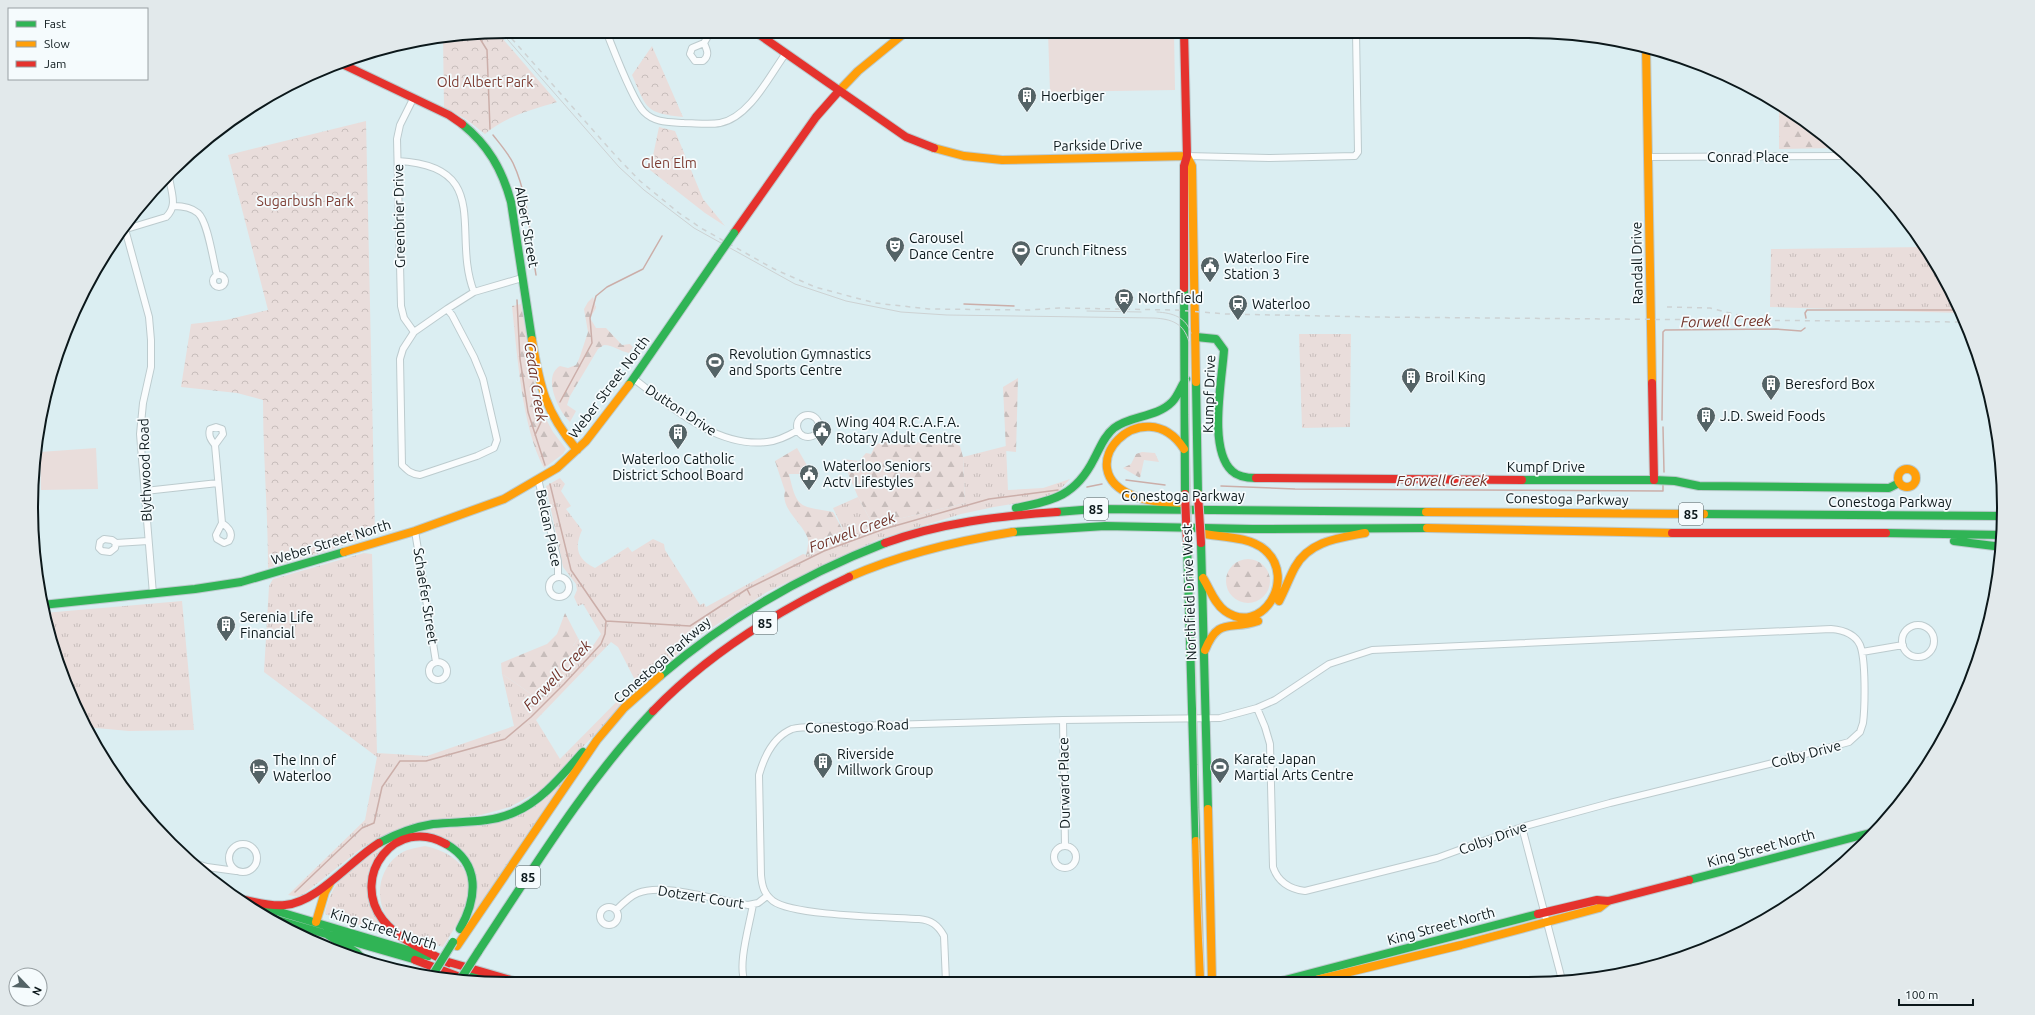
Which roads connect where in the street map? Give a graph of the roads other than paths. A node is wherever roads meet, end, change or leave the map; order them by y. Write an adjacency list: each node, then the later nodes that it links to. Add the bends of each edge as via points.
1 (609, 38): 8 (street, via 643,111 653,118 666,122 720,123 738,116 749,106)
2 (707, 38): 7 (street)
3 (764, 38): 8 (main road, Parkside Drive)
4 (898, 38): 11 (main road, Weber Street North, via 858,71)
5 (1184, 38): 13 (main road, Northfield Drive West)
6 (1356, 38): 13 (street, Parkside Drive, via 1358,152 1354,156)
7 (704, 43)
8 (786, 53): 11 (main road, Parkside Drive)
9 (1646, 53): 15 (main road, Randall Drive)
10 (349, 66): 12 (main road, Albert Street)
11 (839, 91): 13 (main road, Parkside Drive, via 906,137 954,155 1002,160); 31 (main road, Weber Street North, bridge, via 816,117)
12 (413, 99): 16 (street, Greenbrier Drive, via 400,125 397,139); 24 (main road, Albert Street, via 449,115 464,125 482,140 498,164 507,183 511,202)
13 (1187, 156): 20 (main road, Northfield Drive West, via 1192,166); 22 (main road, Northfield Drive West, via 1184,166)
14 (1838, 156): 15 (street, Conrad Place)
15 (1649, 157): 38 (main road, Randall Drive)
16 (398, 161): 25 (street, via 439,169 458,190 464,205 468,269); 29 (street, Greenbrier Drive, via 401,306 404,318)
17 (170, 183): 18 (street)
18 (174, 206): 19 (street, via 166,217); 23 (street, via 191,209 204,222)
19 (131, 228)
20 (1193, 233): 22 (main road); 26 (main road, Northfield Drive West)
21 (125, 235): 41 (street, Blythwood Road, via 149,317 151,340 150,367 140,434)
22 (1183, 239): 27 (main road, Northfield Drive West)
23 (217, 275)
24 (522, 278): 25 (street); 36 (main road, Albert Street, via 532,345 545,402 556,423)
25 (474, 292): 28 (street)
26 (1195, 297): 27 (main road); 30 (main road, Northfield Drive West)
27 (1184, 298): 32 (main road, Northfield Drive West)
28 (447, 309): 29 (street); 29 (street, via 474,357 483,379 498,440 489,451 420,475 409,472 402,465 400,359)
29 (414, 332)
30 (1196, 337): 38 (main road, Kumpf Drive, via 1216,339 1224,350 1219,400 1222,451 1227,466 1243,477); 55 (main road, Northfield Drive West, bridge, via 1198,494)
31 (634, 379): 33 (street, Dutton Drive, via 680,412 733,441 768,442 781,439); 36 (main road, Weber Street North, via 603,421)
32 (1186, 379): 35 (main road, Northfield Drive West); 45 (main road, via 1177,396 1166,408 1130,419 1113,429 1102,442 1087,472 1076,486 1063,496 1046,502 966,518)
33 (798, 430)
34 (215, 445): 39 (street)
35 (1184, 449): 42 (main road, via 1175,437 1164,431 1140,426 1128,430 1112,445 1107,458 1108,472 1120,489 1136,497); 63 (main road, Northfield Drive West, bridge)
36 (577, 450): 37 (main road, Weber Street North, via 557,468)
37 (538, 479): 48 (main road, Weber Street North, via 504,499); 54 (street, Belcan Place, via 558,561)
38 (1654, 480): 40 (main road, Kumpf Drive, via 1699,486 1852,488 1889,488)
39 (218, 483): 41 (street); 44 (street)
40 (1899, 483)
41 (145, 491): 51 (street, Blythwood Road)
42 (1247, 509): 43 (main road, Conestoga Parkway / 85); 45 (main road, Conestoga Parkway / 85, via 1094,509 1030,513)
43 (1997, 516)
44 (222, 523)
45 (946, 527): 65 (main road, Conestoga Parkway / 85, via 925,531 822,568 775,592 722,625 687,652)
46 (1142, 527): 47 (main road, 85); 55 (main road, via 1232,538 1254,544 1273,558 1280,578 1276,594 1268,606 1256,615 1244,616 1230,614 1221,607 1213,598); 86 (main road, 85, via 1055,528 954,543 889,561 791,606 705,664 666,698 632,734 578,801)
47 (1397, 528): 49 (main road, 85); 59 (main road, via 1335,538 1308,550 1298,562 1271,612 1255,622 1219,628 1212,633)
48 (415, 530): 56 (main road, Weber Street North, via 259,577 221,586); 61 (street, Schaefer Street)
49 (1896, 534): 50 (main road, 85); 53 (main road)
50 (1996, 536)
51 (148, 541): 52 (street); 56 (street, Blythwood Road)
52 (116, 543)
53 (1995, 546)
54 (558, 577)
55 (1203, 578): 59 (main road, Northfield Drive West)
56 (153, 594): 57 (main road, Weber Street North)
57 (48, 604)
58 (1903, 645): 58 (street, via 1910,655 1924,656 1934,645 1934,638 1928,628 1914,626 1905,632); 60 (street)
59 (1205, 650): 64 (main road, Northfield Drive West)
60 (1862, 652): 62 (street, via 1854,638 1846,632 1831,629 1372,650 1329,664 1275,700); 67 (street, Colby Drive, via 1863,724 1860,732 1849,742 1610,802)
61 (436, 662)
62 (1257, 708): 64 (street, via 1220,718); 67 (street, Colby Drive, via 1266,727 1270,744 1273,867 1277,877 1290,887 1305,891 1437,858)
63 (1193, 718): 64 (street); 66 (street, Conestogo Road); 99 (main road, Northfield Drive West)
64 (1206, 718): 100 (main road, Northfield Drive West)
65 (613, 719): 71 (main road, via 538,798 514,812 485,820 434,824 406,831 373,846); 84 (main road, Conestoga Parkway / 85)
66 (1063, 720): 69 (street, Durward Place); 73 (street, Conestogo Road, via 817,726 792,729 771,747 763,760 759,775 761,875)
67 (1522, 827): 79 (street)
68 (1863, 835): 75 (main road, King Street North)
69 (1064, 846)
70 (206, 867): 72 (street)
71 (342, 869): 74 (main road, via 318,890 292,905 281,906); 80 (main road, via 325,892)
72 (238, 872): 72 (street, via 250,871 257,863 255,849 246,844 233,847 228,856 230,865)
73 (767, 896): 76 (street, Dotzert Court); 98 (street, via 780,905 794,910 919,918 932,922 944,936)
74 (252, 901)
75 (1608, 901): 79 (main road, King Street North, via 1597,900); 81 (main road, King Street North, via 1599,908)
76 (753, 904): 78 (street, Dotzert Court, via 665,889 651,889 636,893); 97 (street, via 742,964)
77 (258, 905): 80 (main road, King Street North)
78 (616, 910)
79 (1546, 912): 81 (street); 101 (main road, King Street North)
80 (316, 922): 88 (main road, King Street North)
81 (1548, 922): 95 (street); 102 (main road, King Street North)
82 (290, 923): 83 (main road, King Street North)
83 (325, 933): 85 (main road); 87 (main road, King Street North)
84 (455, 944): 88 (main road, via 472,904 473,881 466,861 452,846 432,836 411,836 393,844 382,855 374,869 370,885 373,902 384,922 399,934); 89 (main road, bridge); 90 (main road, Conestoga Parkway / 85)
85 (350, 949)
86 (478, 952): 92 (main road, 85, bridge); 93 (main road, bridge)
87 (415, 960): 91 (main road); 94 (main road, King Street North)
88 (449, 963): 96 (main road, King Street North)
89 (435, 971)
90 (439, 972)
91 (450, 973)
92 (463, 975)
93 (466, 975)
94 (467, 975)
95 (1561, 976)
96 (498, 977)
97 (743, 977)
98 (946, 977)
99 (1200, 977)
100 (1212, 977)
101 (1296, 977)
102 (1328, 977)

